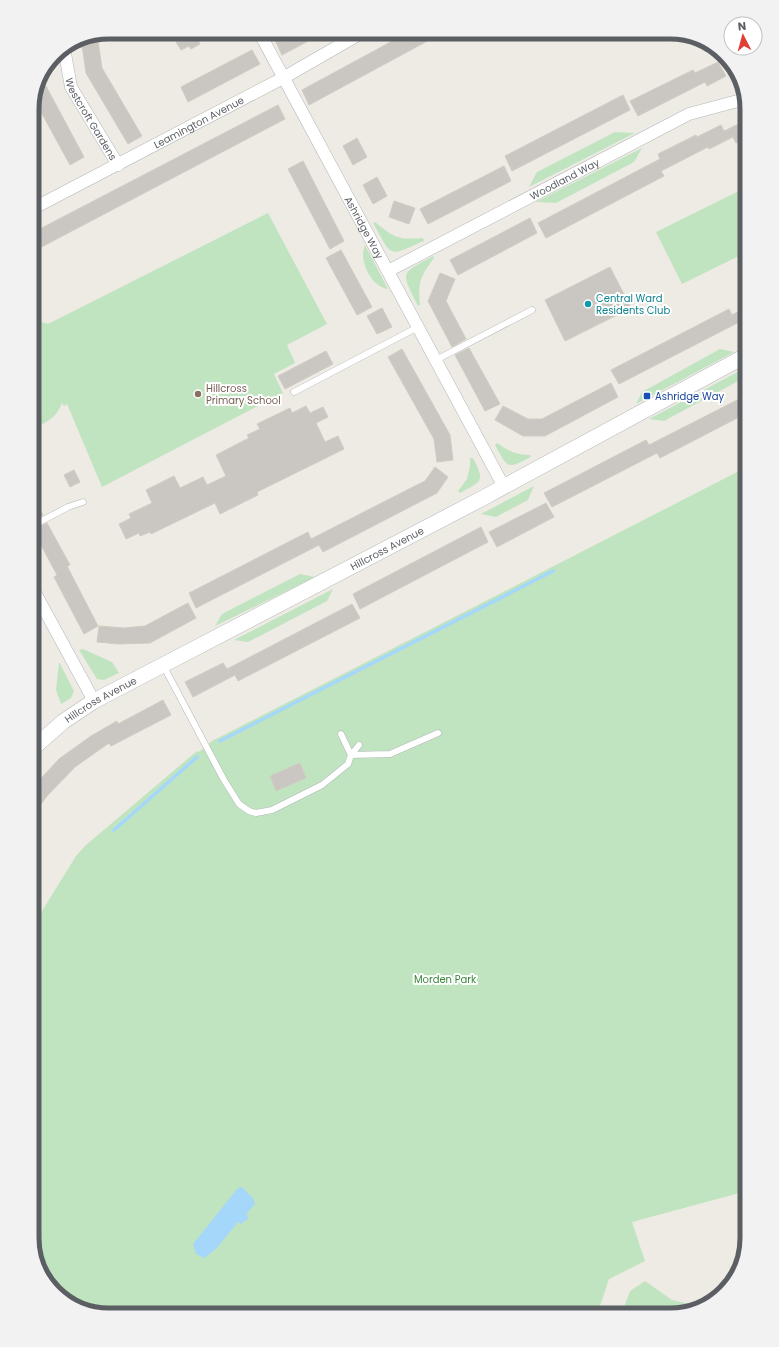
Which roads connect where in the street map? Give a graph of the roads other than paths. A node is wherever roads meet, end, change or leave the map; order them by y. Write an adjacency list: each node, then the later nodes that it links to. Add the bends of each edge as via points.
1 (263, 39): 4 (street, Ashridge Way)
2 (351, 39): 4 (street, Leamington Avenue)
3 (65, 54): 6 (street, Westcroft Gardens, via 72,88)
4 (283, 78): 6 (street, Leamington Avenue); 8 (street, Ashridge Way)
5 (740, 100): 8 (street, Woodland Way, via 689,114)
6 (118, 165): 7 (street, Leamington Avenue)
7 (39, 205)
8 (388, 271): 10 (street, Ashridge Way)
9 (532, 310): 12 (lane)
10 (418, 327): 12 (street, Ashridge Way); 13 (lane)
11 (740, 359): 14 (street, Hillcross Avenue)
12 (436, 360): 14 (street, Ashridge Way)
13 (294, 392)
14 (504, 487): 18 (street, Hillcross Avenue)
15 (83, 502): 16 (lane)
16 (39, 522)
17 (39, 600): 19 (street)
18 (163, 666): 19 (street, Hillcross Avenue); 24 (lane, via 224,780 239,804 248,811 256,814 272,810 322,785 348,764)
19 (94, 701): 22 (street, Hillcross Avenue, via 64,721)
20 (438, 733): 24 (lane, via 390,754)
21 (341, 734): 24 (lane)
22 (39, 743)
23 (359, 745): 24 (lane)
24 (351, 755)

